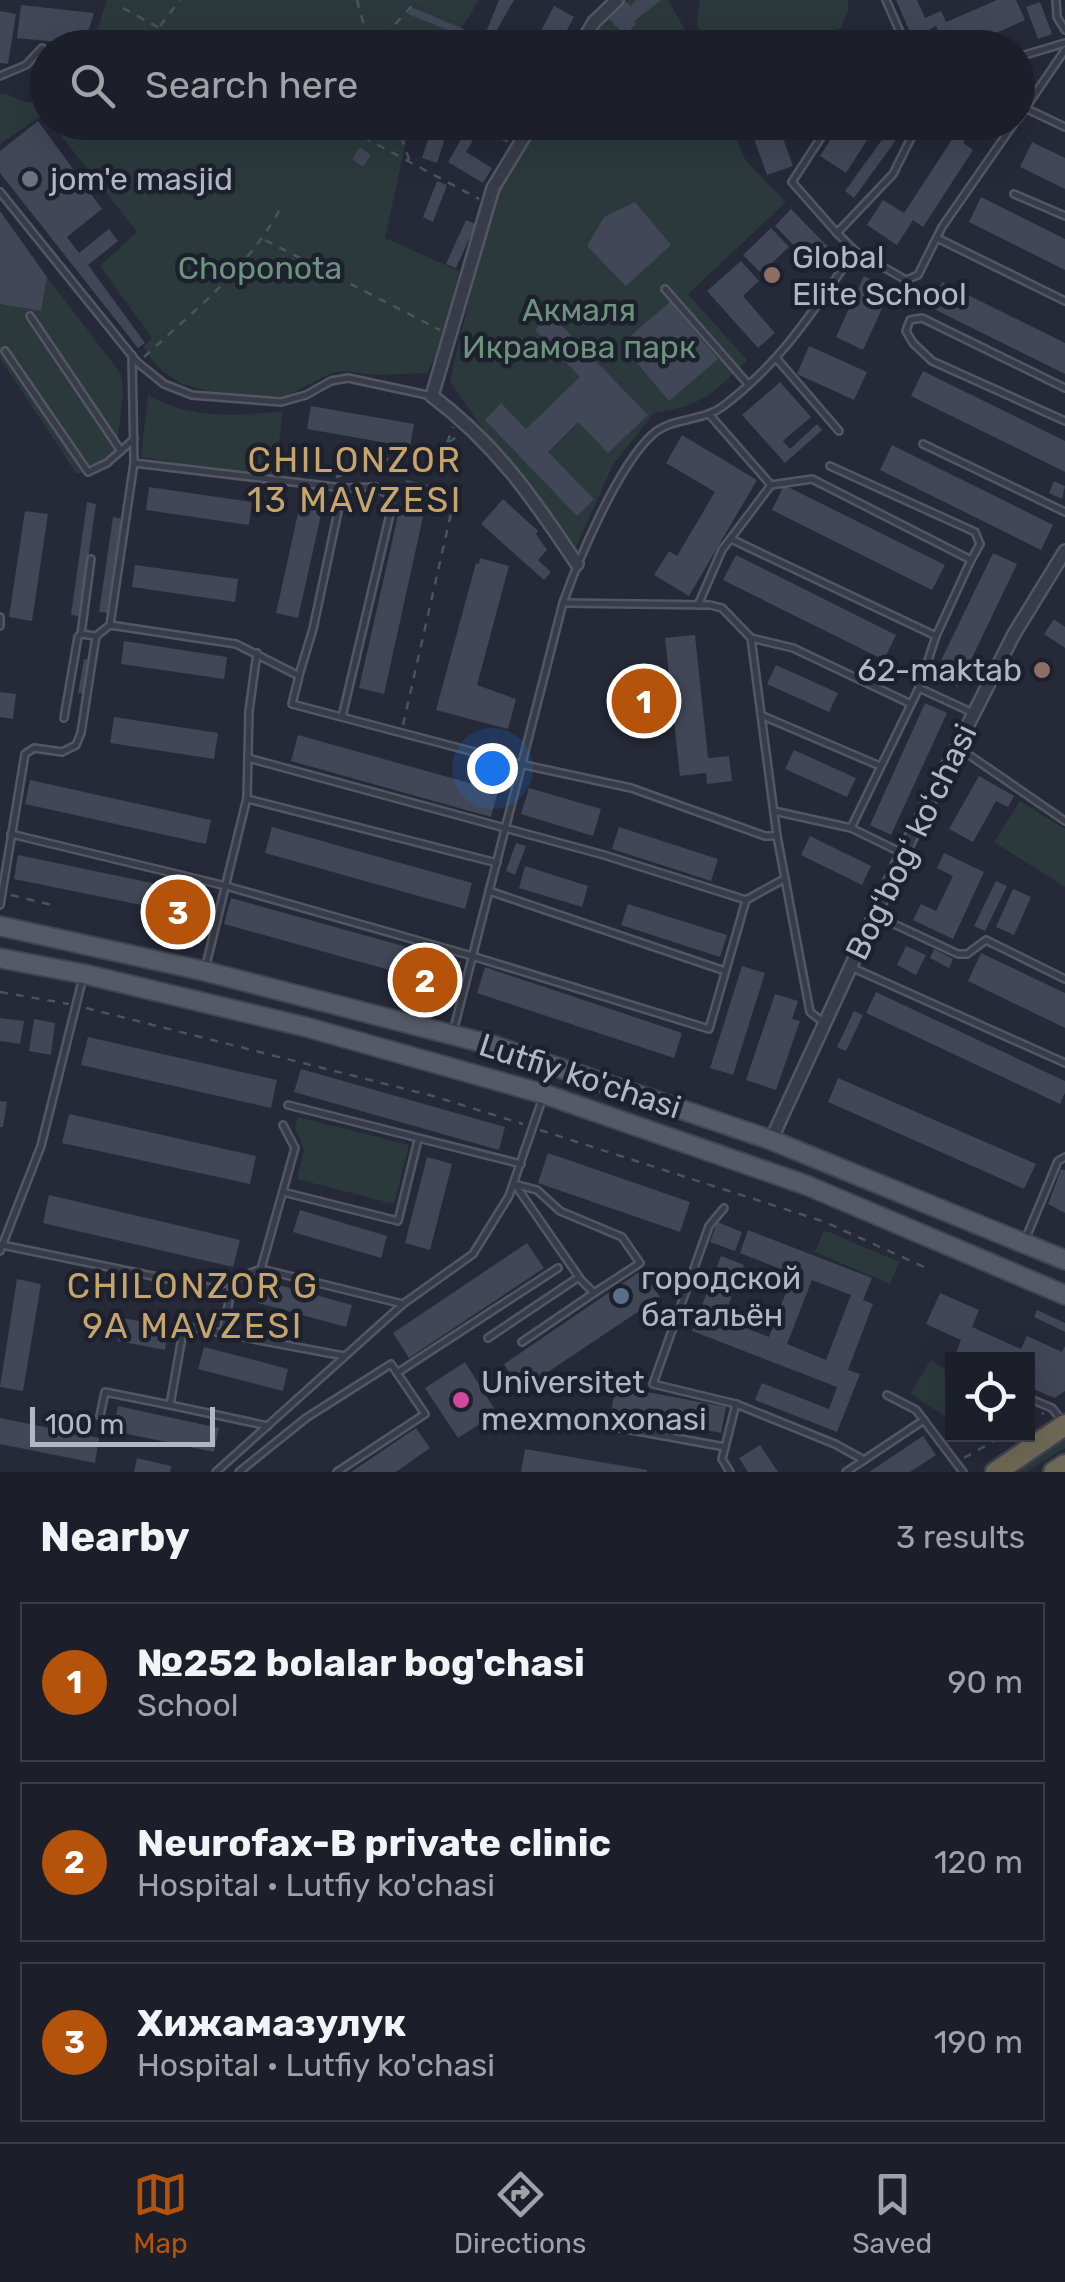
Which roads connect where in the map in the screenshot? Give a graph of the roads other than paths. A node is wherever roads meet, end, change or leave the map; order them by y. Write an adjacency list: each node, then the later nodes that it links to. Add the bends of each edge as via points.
1 (617, 0): 4 (street)
2 (886, 0): 5 (lane)
3 (1056, 0): 6 (lane)
4 (589, 30)
5 (899, 30)
6 (1065, 30)
7 (1065, 42): 9 (lane)
8 (1065, 50): 12 (lane)
9 (1035, 52)
10 (30, 61): 11 (lane)
11 (0, 76)
12 (1035, 94)
13 (1035, 113): 14 (lane)
14 (1065, 127)
15 (522, 140): 33 (street, via 494,188)
16 (819, 140): 22 (lane, via 792,182)
17 (909, 140): 22 (lane, via 893,174)
18 (1003, 140): 23 (lane)
19 (0, 192): 29 (lane)
20 (1014, 194): 21 (lane)
21 (1065, 216)
22 (837, 233): 24 (lane)
23 (936, 238): 24 (lane, via 913,279); 26 (lane)
24 (854, 252): 30 (lane)
25 (665, 289): 31 (lane)
26 (1065, 302)
27 (30, 316): 39 (lane)
28 (5, 351): 39 (lane, via 88,472)
29 (132, 355): 33 (lane, via 164,384 192,395 281,402 348,378); 37 (lane)
30 (777, 359): 31 (lane); 36 (lane)
31 (748, 384): 34 (lane)
32 (1065, 388): 35 (lane, via 922,318 910,320 906,330 932,361)
33 (432, 396): 49 (street, via 522,483)
34 (709, 414): 42 (lane); 49 (lane, via 661,427 649,437)
35 (1065, 421)
36 (839, 430)
37 (134, 439): 39 (lane); 40 (lane)
38 (923, 444): 44 (lane)
39 (121, 450)
40 (134, 463): 43 (lane); 53 (lane)
41 (830, 466): 48 (lane, via 974,532 980,544)
42 (771, 485): 45 (lane); 48 (lane, via 812,479)
43 (343, 488): 60 (lane); 65 (lane, via 376,487 390,496 391,510)
44 (1065, 512)
45 (730, 539): 51 (lane); 57 (lane)
46 (1065, 551): 63 (street, Bogʻbogʻ koʻchasi)
47 (92, 558): 55 (lane)
48 (971, 560): 57 (lane)
49 (577, 564): 50 (lane)
50 (563, 602): 51 (lane); 69 (lane)
51 (698, 605): 58 (lane, via 722,608)
52 (0, 616): 54 (lane)
53 (110, 624): 56 (lane); 59 (lane)
54 (0, 626)
55 (81, 634): 56 (lane); 66 (lane)
56 (96, 636): 76 (lane, via 79,740 62,752 27,751)
57 (936, 636): 61 (lane)
58 (751, 638): 62 (lane, via 793,648); 64 (lane)
59 (257, 653): 60 (lane); 68 (lane)
60 (299, 676): 65 (lane, via 292,704)
61 (919, 688): 62 (lane); 63 (lane)
62 (910, 704): 70 (lane)
63 (974, 713): 67 (street, Bogʻbogʻ koʻchasi)
64 (763, 716): 70 (lane); 72 (lane)
65 (342, 717): 69 (lane)
66 (64, 718)
67 (956, 747): 73 (lane); 78 (street, Bogʻbogʻ koʻchasi)
68 (248, 758): 71 (lane); 74 (lane)
69 (520, 764): 74 (lane); 77 (lane, via 632,788)
70 (882, 766): 75 (lane)
71 (246, 798): 79 (lane); 81 (lane)
72 (774, 811): 75 (lane); 77 (lane)
73 (1065, 821)
74 (505, 827): 79 (lane); 84 (lane)
75 (851, 828): 78 (lane)
76 (12, 834): 81 (lane); 83 (lane)
77 (776, 836): 80 (lane)
78 (903, 854): 86 (street, Bogʻbogʻ koʻchasi)
79 (496, 864): 82 (lane)
80 (784, 879): 84 (lane); 97 (lane, via 810,1012)
81 (226, 886): 89 (lane); 93 (lane)
82 (489, 891): 89 (lane); 94 (lane)
83 (2, 893): 85 (lane)
84 (746, 900): 94 (lane)
85 (0, 905)
86 (874, 915): 91 (street, Bogʻbogʻ koʻchasi); 96 (lane, via 958,954 986,940)
87 (0, 926): 88 (main road, Lutfiy ko'chasi)
88 (56, 937): 92 (main road); 93 (main road, Lutfiy ko'chasi)
89 (472, 956): 94 (lane, via 708,1029); 98 (lane)
90 (0, 958): 92 (main road, Lutfiy ko'chasi)
91 (850, 966): 97 (street, Bogʻbogʻ koʻchasi); 99 (lane)
92 (49, 967): 95 (main road, Lutfiy ko'chasi)
93 (204, 971): 98 (main road, Lutfiy ko'chasi)
94 (725, 971)
95 (84, 974): 100 (main road, Lutfiy ko'chasi); 113 (lane, via 41,1146)
96 (1065, 978)
97 (823, 1022): 104 (street, Bogʻbogʻ koʻchasi)
98 (452, 1033): 104 (main road, Lutfiy ko'chasi)
99 (1065, 1063)
100 (544, 1094): 107 (lane); 109 (main road, Lutfiy ko'chasi)
101 (288, 1106): 103 (lane)
102 (283, 1125): 110 (lane, via 294,1148)
103 (419, 1138): 107 (lane); 110 (lane, via 398,1221)
104 (770, 1140): 106 (main road, Lutfiy ko'chasi)
105 (1065, 1157): 112 (lane)
106 (816, 1158): 109 (main road); 112 (main road, Lutfiy ko'chasi)
107 (521, 1164): 108 (lane)
108 (514, 1184): 119 (lane, via 622,1237 640,1263); 121 (lane, via 474,1254); 123 (lane, via 579,1278)
109 (806, 1186): 120 (main road, Lutfiy ko'chasi)
110 (283, 1192): 116 (lane)
111 (724, 1208): 130 (lane, via 710,1226 653,1384)
112 (1024, 1243): 114 (main road, Lutfiy ko'chasi)
113 (1, 1248): 117 (lane, via 211,1288)
114 (1065, 1260)
115 (558, 1268): 126 (lane)
116 (261, 1269): 117 (lane); 121 (lane)
117 (234, 1280): 122 (lane)
118 (581, 1280): 119 (lane)
119 (594, 1293): 124 (lane)
120 (1065, 1295)
121 (403, 1304): 125 (lane)
122 (223, 1333): 125 (lane); 129 (lane, via 184,1326)
123 (488, 1338)
124 (522, 1342)
125 (344, 1356): 134 (lane)
126 (396, 1372): 140 (lane, via 390,1364); 141 (lane, via 425,1414)
127 (887, 1395): 132 (lane)
128 (1035, 1401): 133 (lane, via 1052,1408)
129 (170, 1404): 131 (lane, via 104,1392); 134 (lane)
130 (736, 1404): 136 (lane); 137 (lane)
131 (100, 1416)
132 (924, 1420): 137 (lane); 144 (lane)
133 (1065, 1425): 145 (highway)
134 (268, 1426): 139 (lane)
135 (615, 1427): 136 (lane)
136 (725, 1447): 142 (lane, via 722,1459)
137 (864, 1460): 143 (lane)
138 (1065, 1465): 146 (highway)
139 (216, 1472)
140 (239, 1472)
141 (337, 1472)
142 (730, 1472)
143 (846, 1472)
144 (964, 1472)
145 (996, 1472)
146 (1054, 1472)

